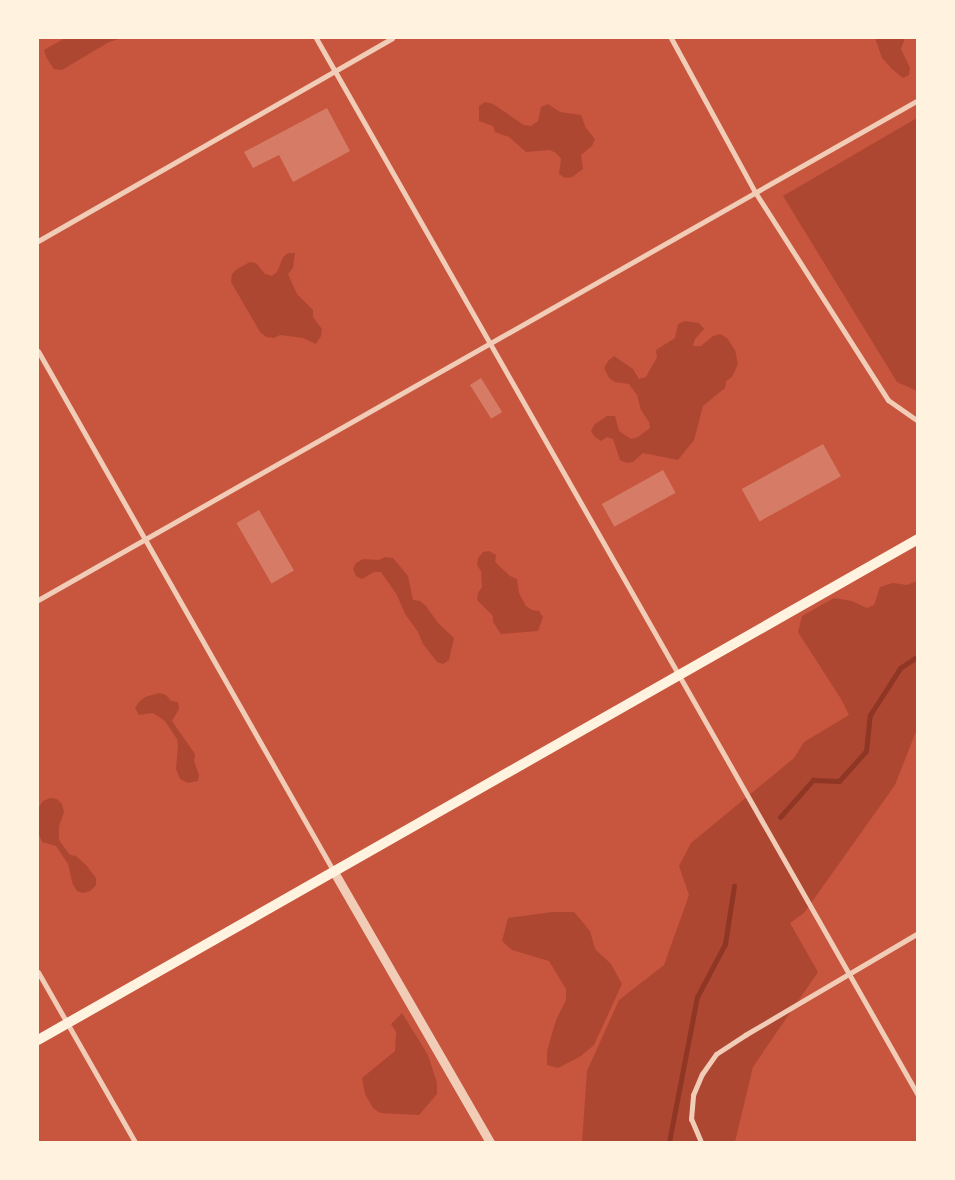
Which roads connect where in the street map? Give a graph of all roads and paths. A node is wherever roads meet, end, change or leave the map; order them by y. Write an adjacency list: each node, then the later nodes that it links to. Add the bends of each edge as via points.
1 (316, 38): 4 (street)
2 (392, 38): 4 (street)
3 (671, 38): 6 (street)
4 (335, 72): 7 (street); 8 (street)
5 (918, 100): 6 (street)
6 (755, 192): 8 (street); 10 (street, via 888,400)
7 (38, 241)
8 (490, 343): 11 (street); 14 (street)
9 (38, 351): 11 (street)
10 (918, 420)
11 (145, 539): 13 (street); 15 (street)
12 (918, 539): 14 (main road)
13 (38, 600)
14 (679, 676): 15 (main road); 18 (street)
15 (334, 872): 19 (main road); 23 (street)
16 (918, 933): 18 (street)
17 (38, 972): 19 (street)
18 (848, 973): 21 (street); 24 (street, via 745,1035 710,1061 696,1088 691,1111)
19 (67, 1023): 20 (main road); 22 (street)
20 (38, 1040)
21 (918, 1095)
22 (135, 1142)
23 (490, 1142)
24 (701, 1142)

